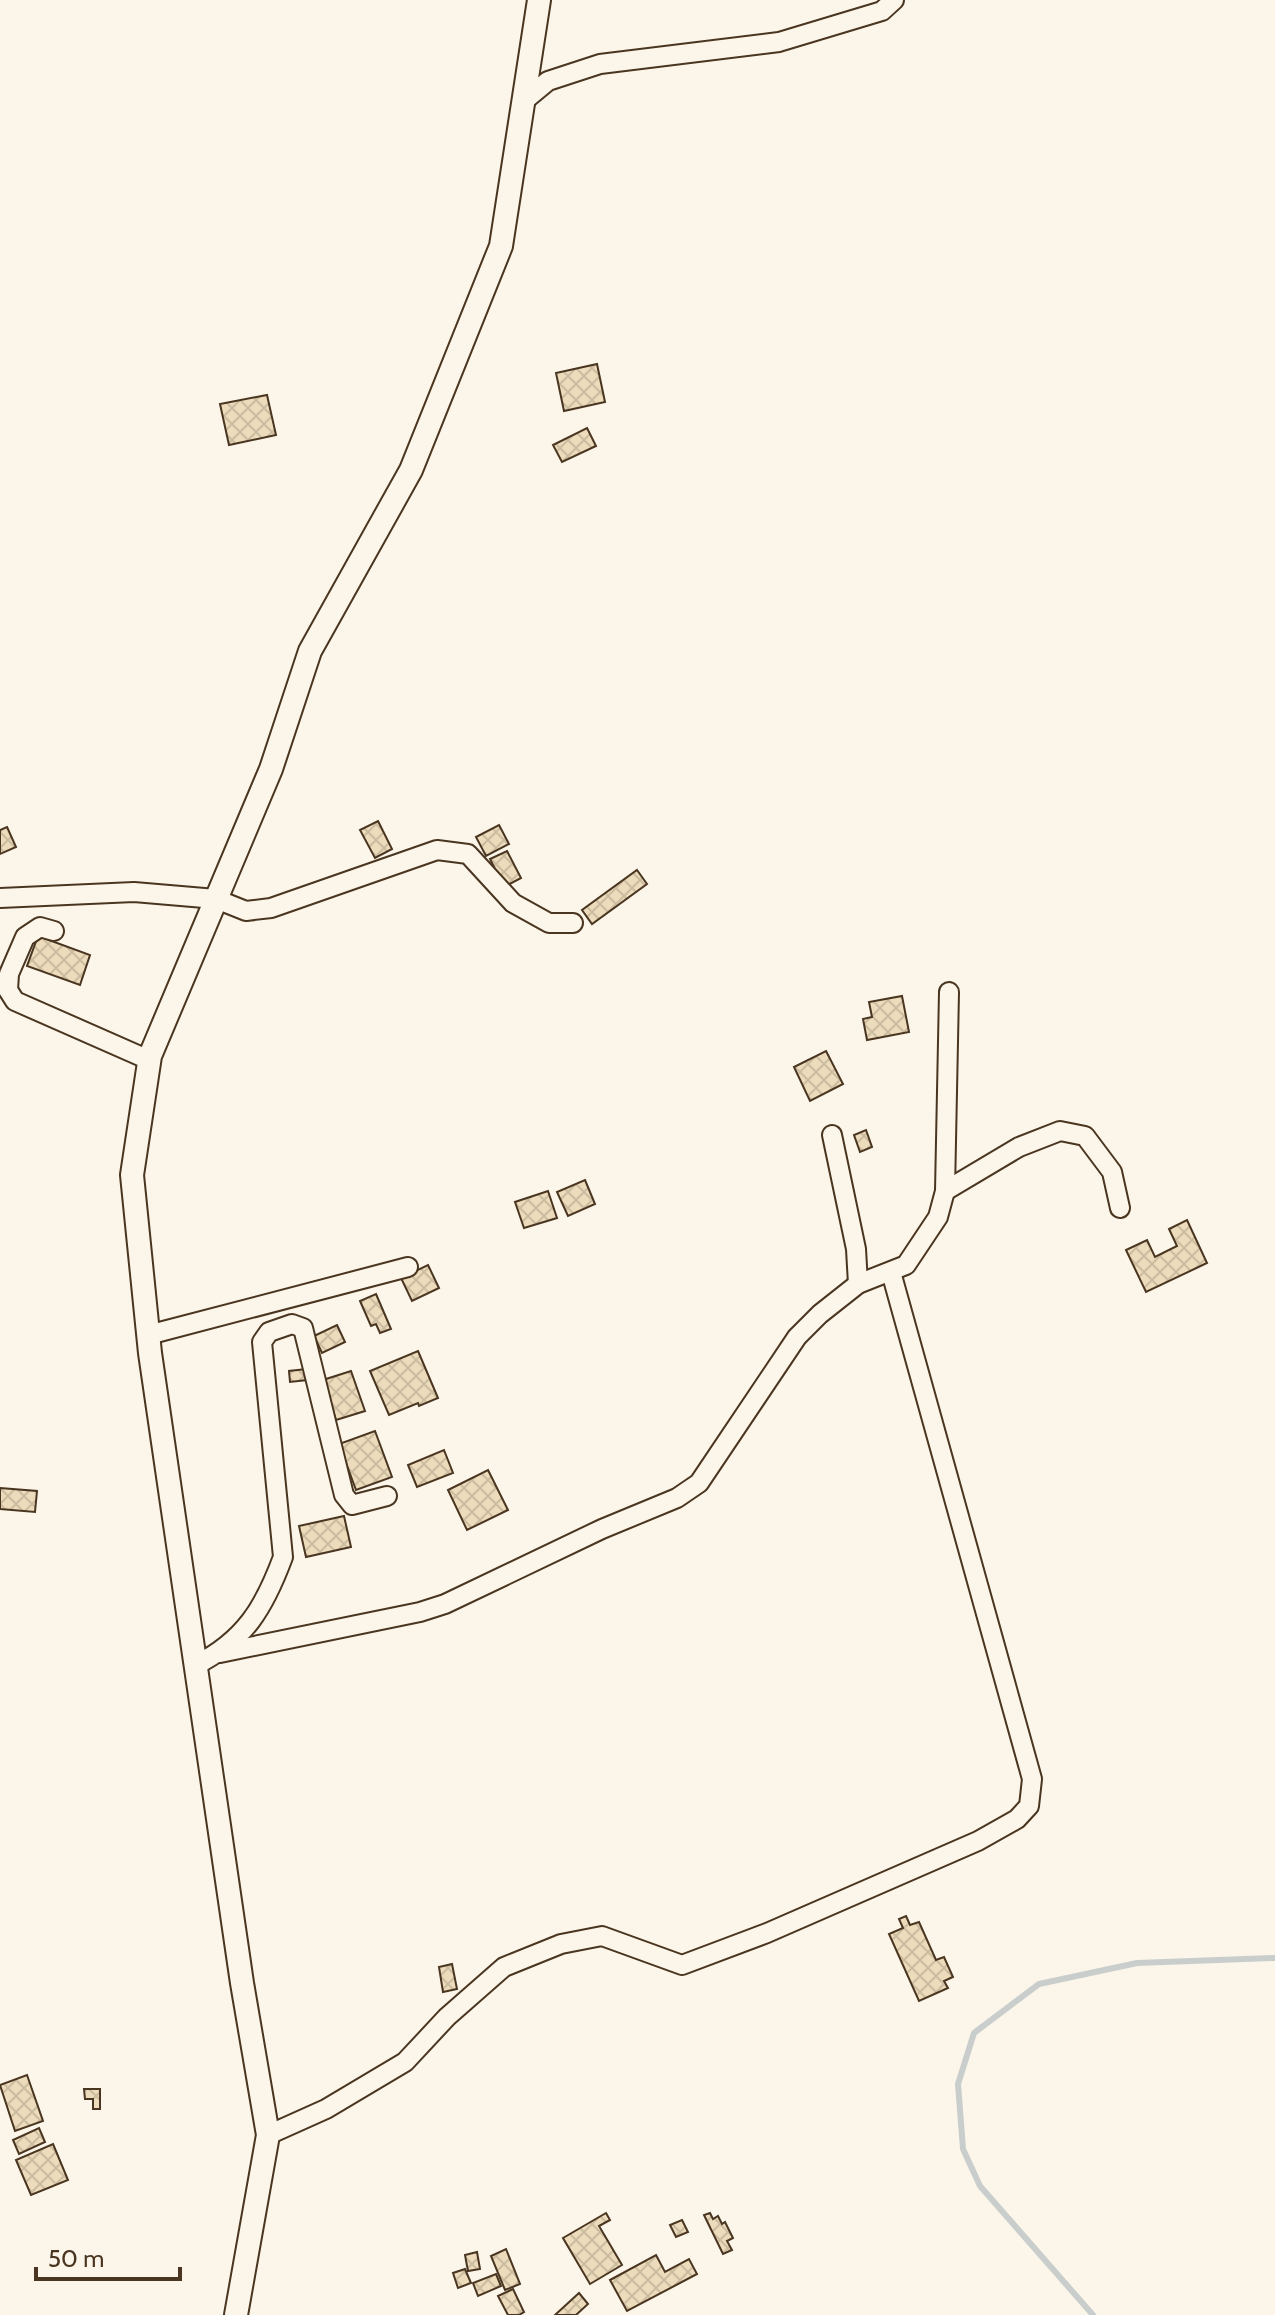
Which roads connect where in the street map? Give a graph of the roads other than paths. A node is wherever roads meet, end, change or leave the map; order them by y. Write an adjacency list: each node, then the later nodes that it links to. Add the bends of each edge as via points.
1 (539, 0): 3 (street)
2 (894, 0): 3 (street, via 882,11 779,42 600,64 548,81)
3 (525, 100): 5 (street, via 501,246 411,470 310,651 271,769)
4 (0, 898): 5 (street, via 134,892)
5 (216, 899): 6 (street, via 246,911 271,908 437,850 468,854 513,903 549,923); 9 (street)
6 (573, 923)
7 (54, 931): 9 (street, via 40,927 25,937 9,974 8,990 15,1001)
8 (949, 992): 11 (street)
9 (149, 1060): 16 (street, via 132,1175)
10 (832, 1135): 15 (street, via 856,1249)
11 (945, 1191): 12 (street, via 1019,1147 1060,1131 1085,1136 1112,1172); 14 (street, via 938,1217 906,1265)
12 (1120, 1208)
13 (408, 1267): 16 (street)
14 (891, 1272): 15 (street); 20 (street, via 1032,1779 1029,1806 978,1841 682,1965 602,1936 561,1944 504,1967 405,2062 326,2109)
15 (858, 1284): 18 (street, via 797,1337 699,1483 677,1498 433,1608)
16 (148, 1335): 19 (street)
17 (387, 1496): 18 (street, via 352,1505 344,1495 303,1328 292,1324 269,1332 262,1342 283,1557 247,1629)
18 (220, 1653): 19 (street)
19 (196, 1665): 20 (street)
20 (268, 2135): 21 (street)
21 (236, 2315)

